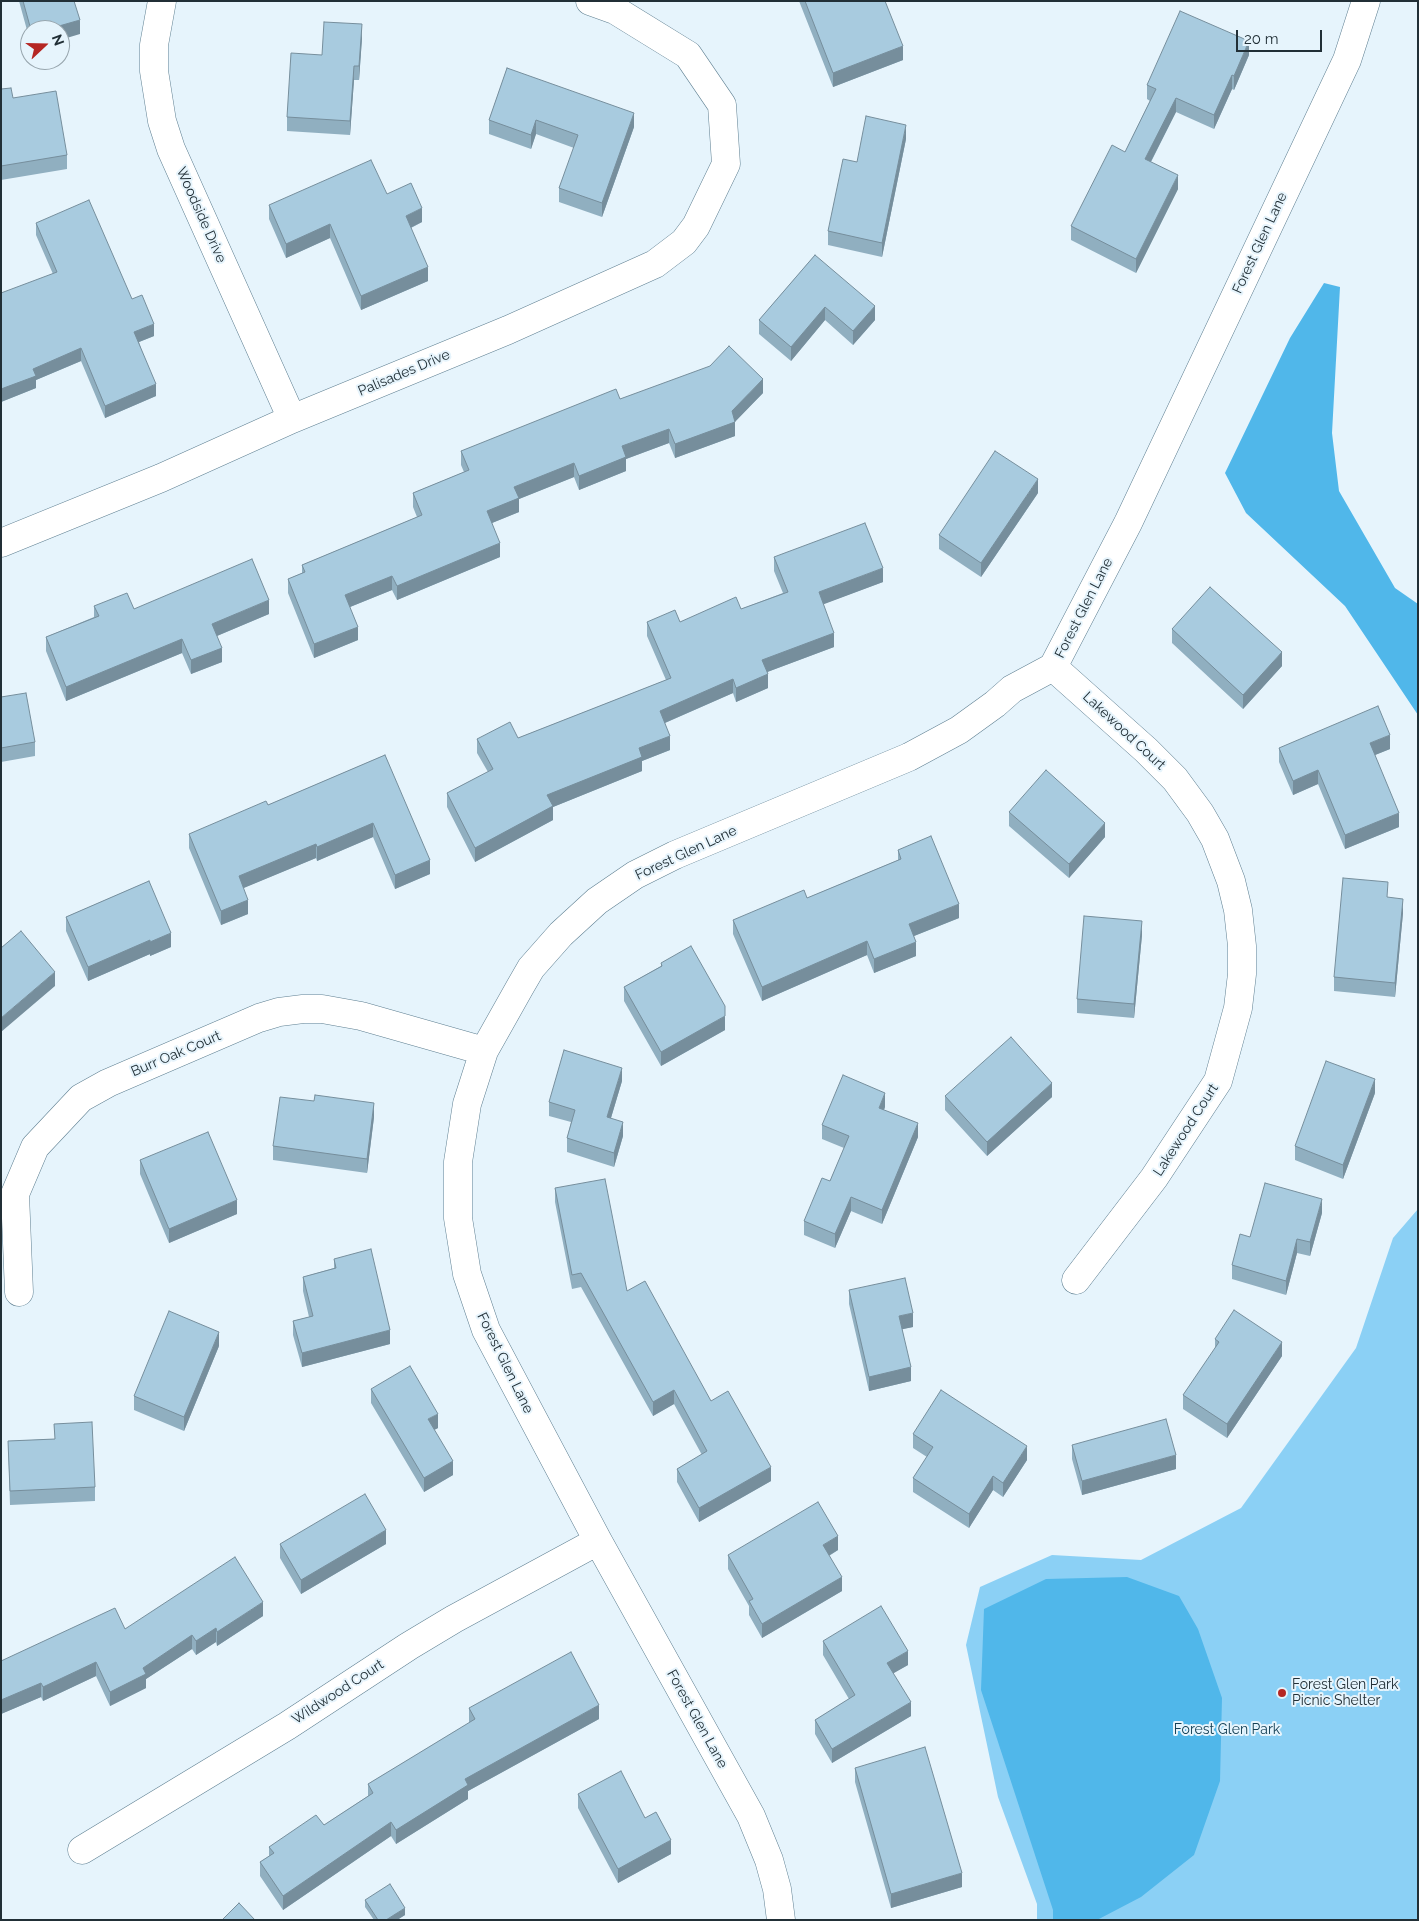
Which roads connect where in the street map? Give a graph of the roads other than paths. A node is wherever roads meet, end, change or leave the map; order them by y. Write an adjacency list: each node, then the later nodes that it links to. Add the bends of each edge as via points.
1 (162, 1): 4 (street, Woodside Drive, via 154,45 154,71 162,121 171,149)
2 (590, 1): 4 (street, Palisades Drive, via 615,10 688,55 722,105 726,164 696,226 684,242 654,264 508,330)
3 (1366, 1): 6 (street, Forest Glen Lane, via 1347,60 1128,523)
4 (292, 419): 5 (street, Palisades Drive, via 161,478)
5 (1, 543)
6 (1053, 667): 7 (street, Forest Glen Lane, via 1012,689 959,730 909,757 675,855 628,880 561,934 532,968); 8 (street, Lakewood Court, via 1146,750 1175,779 1200,813 1231,881 1242,946 1238,1008 1218,1081 1154,1178)
7 (484, 1051): 9 (street, Burr Oak Court, via 361,1016 303,1009 259,1018 101,1087 80,1098 35,1147 15,1194); 10 (street, Forest Glen Lane, via 467,1104 458,1162 458,1218 466,1274 490,1338)
8 (1076, 1280)
9 (19, 1292)
10 (598, 1541): 11 (street, Wildwood Court, via 454,1619 287,1726); 12 (street, Forest Glen Lane, via 754,1824 769,1860)
11 (82, 1850)
12 (781, 1920)

